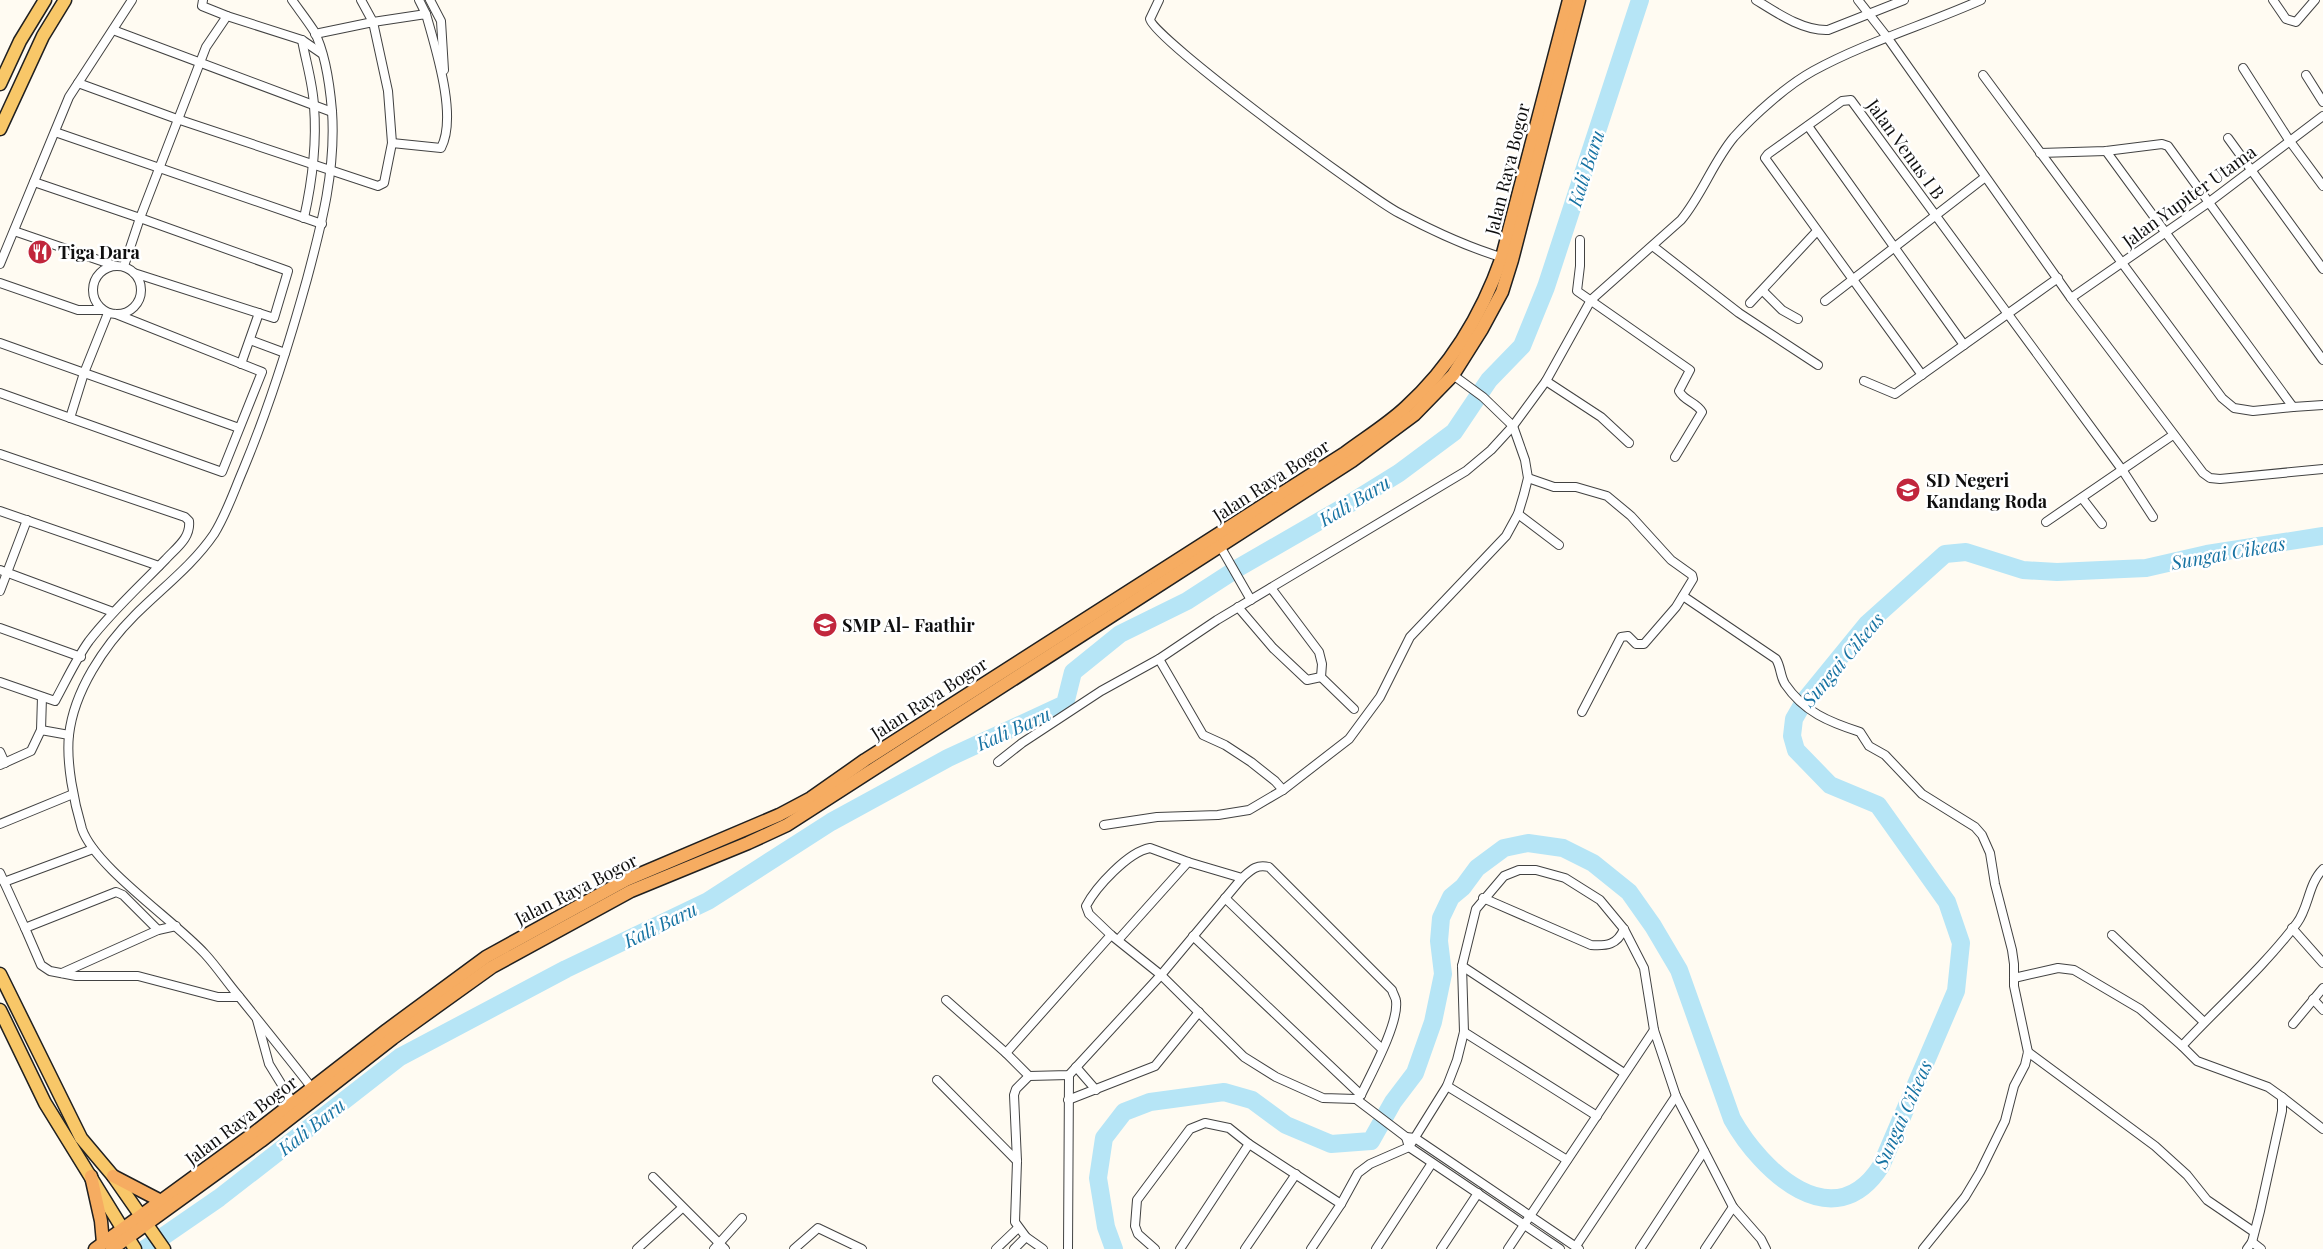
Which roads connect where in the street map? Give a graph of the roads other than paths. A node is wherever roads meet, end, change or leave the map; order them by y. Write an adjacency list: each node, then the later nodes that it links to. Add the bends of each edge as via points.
1 (45, 0): 33 (main road, via 20,41)
2 (65, 0): 40 (main road, via 39,44)
3 (132, 0): 22 (street)
4 (203, 0): 20 (street, via 202,6)
5 (292, 0): 23 (street)
6 (361, 0): 21 (street)
7 (419, 0): 19 (street)
8 (430, 0): 31 (street, via 441,21)
9 (1159, 0): 65 (street, via 1150,19 1152,25 1259,113 1399,213 1487,253)
10 (1569, 0): 65 (highway, Jalan Raya Bogor)
11 (1580, 0): 65 (highway, Jalan Raya Bogor)
12 (1756, 0): 18 (street, via 1810,29 1822,31)
13 (1858, 0): 18 (street)
14 (1904, 0): 18 (street)
15 (1980, 0): 24 (street)
16 (2272, 0): 17 (street, via 2286,19 2296,22)
17 (2315, 0)
18 (1869, 13): 24 (street)
19 (426, 14): 21 (street); 31 (street)
20 (227, 16): 25 (street); 27 (street, via 211,37)
21 (373, 22): 23 (street); 44 (street, via 388,91)
22 (113, 30): 27 (street); 32 (street)
23 (316, 34): 26 (street)
24 (1887, 37): 51 (street); 63 (street, via 1812,72 1780,95 1725,149 1691,208)
25 (302, 40): 26 (street); 35 (street)
26 (321, 54): 36 (street, via 328,76)
27 (199, 64): 35 (street); 38 (street)
28 (2243, 68): 43 (street)
29 (1983, 75): 46 (street)
30 (2306, 75): 34 (street)
31 (444, 78): 44 (street, via 447,123 441,148)
32 (78, 83): 38 (street); 41 (street)
33 (0, 84)
34 (2323, 102)
35 (314, 105): 36 (street); 47 (street)
36 (332, 112): 49 (street)
37 (2323, 116): 43 (street, Jalan Yupiter Utama)
38 (177, 119): 47 (street); 48 (street)
39 (1808, 126): 55 (street, Jalan Venus I B, via 1842,101 1851,100); 60 (street, via 1765,158); 64 (street)
40 (0, 129)
41 (55, 132): 48 (street); 52 (street)
42 (2228, 138): 50 (street)
43 (2289, 140): 50 (street, Jalan Yupiter Utama); 53 (street)
44 (392, 143): 49 (street, via 381,186)
45 (2106, 151): 46 (street); 54 (street, via 2168,146); 61 (street)
46 (2040, 153): 66 (street)
47 (313, 164): 49 (street); 57 (street)
48 (158, 168): 56 (street); 57 (street)
49 (331, 171): 58 (street)
50 (2250, 171): 54 (street, Jalan Yupiter Utama); 70 (street)
51 (1984, 178): 55 (street); 73 (street)
52 (34, 182): 56 (street); 59 (street)
53 (2323, 186)
54 (2208, 204): 61 (street, Jalan Yupiter Utama); 88 (street)
55 (1936, 216): 64 (street); 82 (street, Jalan Venus I B)
56 (140, 218): 69 (street); 81 (street, via 288,271 274,318)
57 (304, 218): 58 (street)
58 (322, 224): 87 (street)
59 (14, 230): 67 (street); 68 (street)
60 (1817, 231): 72 (street); 75 (street)
61 (2167, 232): 66 (street, Jalan Yupiter Utama); 98 (street)
62 (1580, 240): 77 (street, via 1576,290)
63 (1654, 246): 77 (street); 90 (street, via 1739,313)
64 (1894, 248): 72 (street); 86 (street)
65 (1507, 258): 92 (highway, Jalan Raya Bogor, via 1502,292); 182 (highway, Jalan Raya Bogor, via 1472,325 1448,362 1405,408 1345,453 811,798 743,833 626,880 486,957)
66 (2123, 263): 76 (street, Jalan Yupiter Utama); 98 (street, via 2222,398 2234,408 2253,411)
67 (0, 264)
68 (113, 265): 69 (street); 80 (street, via 94,278 92,290 94,301)
69 (124, 266): 71 (street)
70 (2323, 269)
71 (134, 273): 80 (street, via 140,283 141,294 136,305 127,312); 81 (street)
72 (1853, 277): 78 (street); 93 (street)
73 (2058, 278): 76 (street); 82 (street)
74 (0, 283): 80 (street, via 78,310)
75 (1763, 291): 79 (street); 83 (street, via 1782,310)
76 (2071, 298): 102 (street)
77 (1591, 300): 94 (street); 105 (street, via 1690,370 1679,391 1702,412)
78 (1825, 301)
79 (1750, 303)
80 (109, 312): 89 (street); 91 (street)
81 (259, 313): 84 (street)
82 (2009, 314): 86 (street); 107 (street, Jalan Venus I B)
83 (1798, 319)
84 (250, 340): 87 (street); 89 (street)
85 (0, 343): 91 (street)
86 (1964, 345): 93 (street)
87 (285, 353): 135 (street, via 262,426 216,532 110,645 81,693)
88 (2323, 360)
89 (241, 364): 101 (street, via 262,372)
90 (1818, 366)
91 (84, 373): 99 (street); 101 (street)
92 (1453, 375): 100 (street, via 1483,397); 117 (highway, Jalan Raya Bogor, via 1414,416 1391,433 1296,499)
93 (1922, 376): 95 (street, via 1895,394)
94 (1546, 381): 100 (street); 103 (street, via 1601,417)
95 (1864, 381)
96 (0, 393): 99 (street)
97 (2323, 405): 98 (street)
98 (2293, 407)
99 (70, 418): 101 (street, via 222,472)
100 (1513, 426): 108 (street); 120 (street, via 1466,471)
101 (239, 428)
102 (2173, 436): 106 (street, via 2210,478); 107 (street)
103 (1628, 443)
104 (0, 454): 118 (street, via 185,517 190,526 187,537)
105 (1675, 457)
106 (2323, 469)
107 (2123, 471): 109 (street); 112 (street, Jalan Venus I B)
108 (1528, 478): 111 (street); 122 (street, via 1554,487 1576,488 1607,496 1631,516 1671,560 1692,575 1693,580)
109 (2082, 498): 114 (street); 115 (street)
110 (0, 511): 113 (street)
111 (1518, 514): 116 (street); 139 (street, via 1506,536 1410,637 1380,697 1349,739)
112 (2153, 517)
113 (27, 520): 118 (street); 119 (street)
114 (2046, 522)
115 (2102, 524)
116 (1558, 545)
117 (1220, 546): 123 (street); 182 (highway, Jalan Raya Bogor, via 821,805 748,843 631,890 538,940 492,967)
118 (159, 566): 125 (street)
119 (3, 571): 121 (street); 125 (street)
120 (1271, 588): 123 (street); 129 (street, via 1319,652)
121 (0, 591)
122 (1683, 596): 133 (street, via 1644,644 1636,644 1628,636 1621,637); 165 (street, via 1776,659 1783,682 1815,714 1828,722 1860,732 1868,746 1885,756 1922,794 1982,835 1990,852 1994,884 2012,950)
123 (1251, 600): 124 (street)
124 (1238, 608): 128 (street); 129 (street, via 1292,668 1307,680)
125 (113, 612): 127 (street)
126 (0, 628): 127 (street)
127 (80, 657): 131 (street, via 55,701)
128 (1159, 659): 137 (street, via 1101,691); 139 (street, via 1203,735 1251,762)
129 (1321, 676): 132 (street)
130 (0, 682): 131 (street)
131 (42, 697): 134 (street)
132 (1354, 709)
133 (1582, 712)
134 (41, 730): 135 (street); 138 (street, via 31,752)
135 (69, 734): 140 (street)
136 (0, 752): 138 (street)
137 (998, 762)
138 (2, 764)
139 (1283, 790): 142 (street, via 1265,803 1240,812 1158,817)
140 (74, 794): 141 (street); 143 (street, via 84,834)
141 (0, 824)
142 (1104, 826)
143 (93, 849): 148 (street); 151 (street, via 119,877)
144 (1188, 862): 147 (street); 156 (street, via 1150,848 1140,850 1116,869 1086,906 1089,914); 159 (street)
145 (2323, 869): 153 (street, via 2312,885 2298,922)
146 (0, 873): 148 (street)
147 (1242, 878): 149 (street); 179 (street, via 1254,867 1269,866 1392,990 1396,1011)
148 (4, 882): 152 (street)
149 (1225, 898): 158 (street); 179 (street)
150 (1483, 898): 154 (street, via 1591,945 1615,943); 154 (street, via 1504,876 1519,870 1552,873 1600,900); 161 (street, via 1476,909)
151 (176, 926): 155 (street); 167 (street, via 206,955)
152 (25, 928): 155 (street, via 116,892); 163 (street, via 42,966)
153 (2292, 928): 160 (street); 174 (street, via 2243,984)
154 (1624, 929): 176 (street, via 1644,968)
155 (158, 930): 163 (street)
156 (1111, 934): 159 (street); 181 (street)
157 (2112, 935): 174 (street)
158 (1193, 936): 164 (street); 192 (street)
159 (1119, 939): 164 (street)
160 (2323, 963)
161 (1462, 966): 177 (street); 184 (street)
162 (0, 974): 208 (main road, via 82,1138)
163 (62, 974): 167 (street, via 138,976 218,997)
164 (1160, 975): 172 (street); 183 (street)
165 (2014, 978): 178 (street, via 2058,968 2074,970 2140,1009); 180 (street)
166 (2323, 988): 168 (street)
167 (239, 997): 173 (street)
168 (2313, 999): 171 (street); 175 (street)
169 (946, 1000): 181 (street)
170 (0, 1010): 207 (main road, via 46,1103)
171 (2323, 1010)
172 (1199, 1012): 190 (street, via 1154,1066); 192 (street, via 1244,1057 1276,1077 1323,1098)
173 (257, 1018): 189 (street); 195 (street, via 265,1056)
174 (2204, 1022): 178 (street)
175 (2294, 1024)
176 (1654, 1030): 184 (street); 191 (street)
177 (1464, 1032): 188 (street); 196 (street)
178 (2182, 1046): 193 (street, via 2198,1061 2268,1087)
179 (1382, 1050): 192 (street)
180 (2028, 1052): 220 (street, via 2155,1146 2187,1175 2208,1200); 246 (street, via 2014,1086 2005,1121 1980,1172 1965,1197)
181 (1006, 1053): 186 (street)
182 (353, 1063): 189 (highway, Jalan Raya Bogor); 217 (highway, Jalan Raya Bogor, via 261,1141)
183 (1076, 1067): 185 (street); 190 (street)
184 (1624, 1073): 196 (street)
185 (1068, 1075): 186 (street); 194 (street)
186 (1029, 1076): 204 (street, via 1014,1095)
187 (937, 1080): 204 (street)
188 (1447, 1086): 199 (street); 203 (street)
189 (312, 1088): 195 (highway, Jalan Raya Bogor)
190 (1096, 1090): 194 (street)
191 (1676, 1096): 202 (street); 227 (street)
192 (1359, 1097): 198 (street, via 1364,1107)
193 (2282, 1097): 197 (street); 220 (street, via 2282,1111)
194 (1068, 1100): 234 (street)
195 (293, 1102): 211 (highway, Jalan Raya Bogor)
196 (1596, 1116): 203 (street)
197 (2323, 1129)
198 (1406, 1137): 199 (street); 201 (street)
199 (1415, 1138): 201 (street); 215 (street)
200 (1249, 1144): 206 (street); 235 (street, via 1229,1128 1217,1124 1205,1123 1190,1129 1137,1200 1135,1226 1138,1234); 236 (street)
201 (1409, 1147): 205 (street); 212 (street, via 1358,1173)
202 (1704, 1151): 213 (street); 243 (street)
203 (1567, 1160): 215 (street)
204 (1017, 1161): 219 (street, via 1015,1218)
205 (1432, 1162): 210 (street); 239 (street)
206 (1296, 1174): 212 (street); 237 (street)
207 (91, 1176): 222 (main road); 224 (highway)
208 (113, 1176): 211 (highway); 217 (main road)
209 (653, 1177): 214 (street)
210 (1478, 1193): 218 (street); 240 (street)
211 (161, 1201): 217 (highway, Jalan Raya Bogor)
212 (1341, 1204): 238 (street)
213 (1733, 1207): 244 (street); 245 (street, via 1761,1238)
214 (682, 1208): 225 (street); 229 (street)
215 (1531, 1216): 218 (street); 227 (street)
216 (742, 1218): 225 (street)
217 (146, 1224): 222 (highway, Jalan Raya Bogor); 228 (main road)
218 (1524, 1225): 241 (street); 242 (street)
219 (1018, 1228): 221 (street); 231 (street)
220 (2254, 1232): 223 (street)
221 (1026, 1237): 232 (street); 233 (street)
222 (129, 1240): 224 (highway, Jalan Raya Bogor)
223 (2252, 1242): 247 (street); 248 (street)
224 (103, 1247)
225 (719, 1247)
226 (857, 1248): 230 (street, via 818,1228)
227 (1578, 1248)
228 (164, 1249)
229 (637, 1249)
230 (794, 1249)
231 (996, 1249)
232 (1014, 1249)
233 (1042, 1249)
234 (1068, 1249)
235 (1155, 1249)
236 (1180, 1249)
237 (1246, 1249)
238 (1311, 1249)
239 (1376, 1249)
240 (1440, 1249)
241 (1508, 1249)
242 (1560, 1249)
243 (1640, 1249)
244 (1705, 1249)
245 (1766, 1249)
246 (1923, 1249)
247 (2246, 1249)
248 (2261, 1249)

